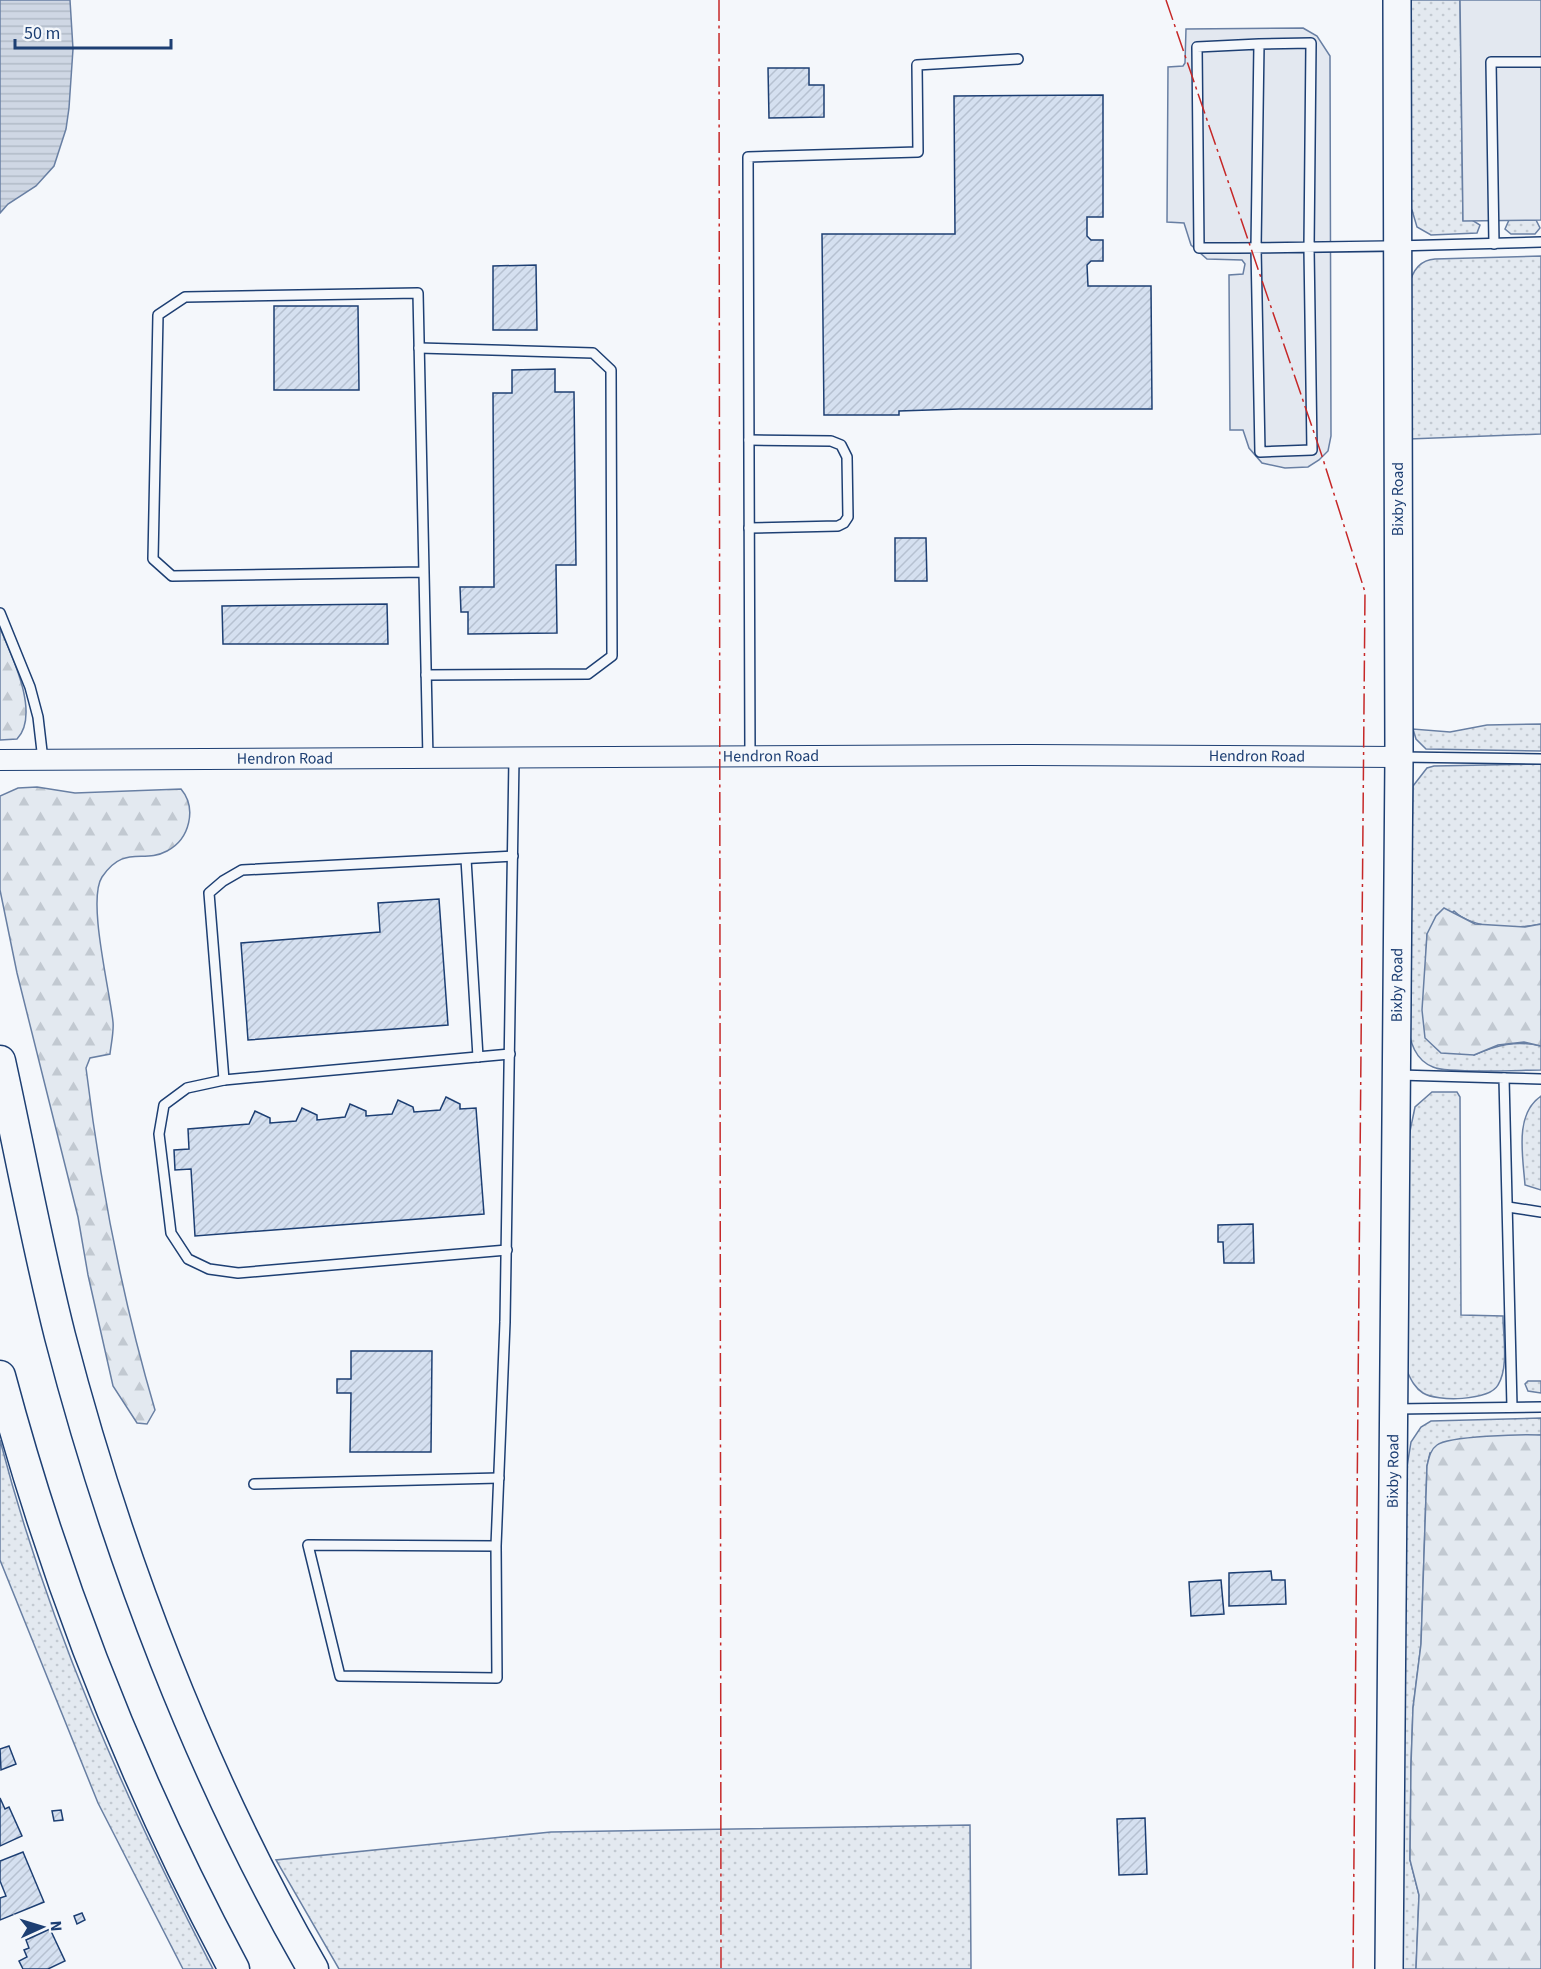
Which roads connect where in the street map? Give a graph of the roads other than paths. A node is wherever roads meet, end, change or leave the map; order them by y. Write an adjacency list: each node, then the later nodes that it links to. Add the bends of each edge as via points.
1 (1397, 0): 7 (street, Bixby Road)
2 (1259, 44): 8 (lane); 8 (lane, via 1197,47 1199,248); 9 (lane, via 1311,43)
3 (1018, 59): 11 (lane, via 917,65 918,152 748,157)
4 (1541, 62): 6 (lane, via 1491,62)
5 (1541, 242): 6 (lane)
6 (1494, 244): 7 (lane)
7 (1398, 247): 9 (lane); 17 (street, Bixby Road)
8 (1256, 248): 9 (lane); 9 (lane, via 1260,452 1312,450)
9 (1309, 248)
10 (419, 348): 13 (lane); 13 (lane, via 418,293 184,297 158,315 153,559 172,576); 15 (lane, via 594,353 611,370 612,656 588,674)
11 (749, 440): 12 (lane); 12 (lane, via 831,441 841,445 847,458 848,517 838,526)
12 (749, 528): 16 (lane)
13 (424, 572): 15 (lane)
14 (0, 613): 22 (lane, via 30,687)
15 (426, 675): 19 (lane)
16 (750, 757): 17 (street, Hendron Road); 18 (street, Hendron Road)
17 (1399, 757): 20 (lane, Hendron Road); 28 (street, Bixby Road)
18 (514, 758): 19 (street, Hendron Road); 23 (lane)
19 (428, 759): 22 (street, Hendron Road)
20 (1541, 759)
21 (0, 760): 22 (street, Hendron Road)
22 (43, 760)
23 (513, 856): 24 (lane); 25 (lane)
24 (466, 859): 26 (lane); 31 (lane, via 242,870 209,893)
25 (510, 1054): 26 (lane); 34 (lane)
26 (478, 1057): 31 (lane)
27 (0, 1061): 43 (main road, via 60,1334 130,1563 173,1678 222,1789)
28 (1397, 1075): 29 (lane); 38 (street, Bixby Road)
29 (1504, 1078): 30 (lane); 32 (lane)
30 (1541, 1079)
31 (224, 1080): 34 (lane, via 186,1088 164,1105 159,1134 171,1233 188,1258 209,1269 238,1273)
32 (1508, 1207): 33 (lane); 36 (lane)
33 (1541, 1212)
34 (507, 1250): 39 (lane)
35 (0, 1376): 42 (main road, via 46,1532 102,1686 166,1834)
36 (1512, 1407): 37 (lane); 38 (lane)
37 (1541, 1407)
38 (1394, 1409): 44 (street, Bixby Road)
39 (499, 1478): 40 (lane); 41 (lane)
40 (254, 1484)
41 (496, 1546): 41 (lane, via 497,1678 340,1676 308,1545)
42 (234, 1969)
43 (313, 1969)
44 (1389, 1969)

